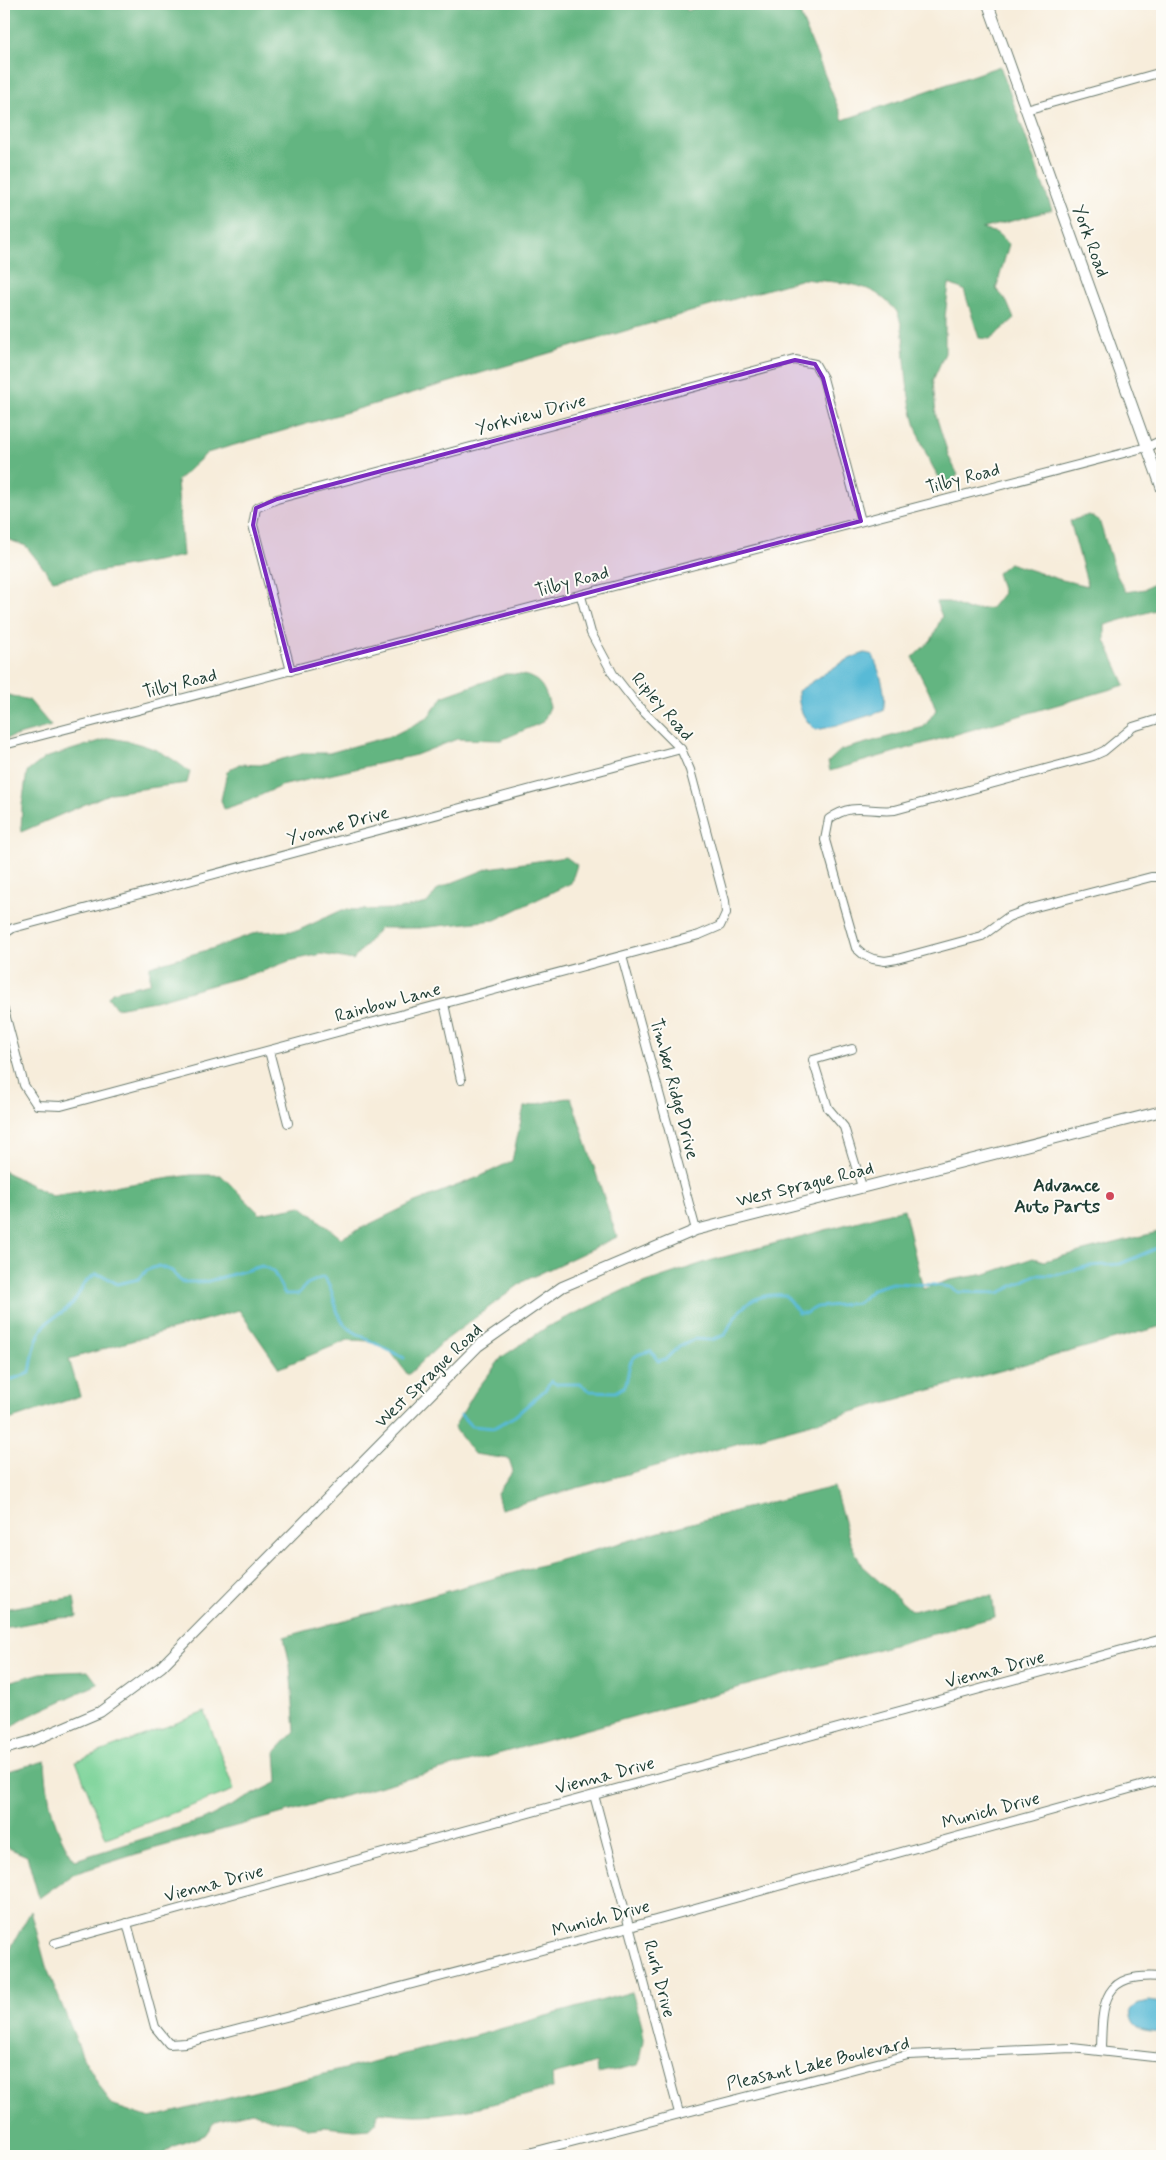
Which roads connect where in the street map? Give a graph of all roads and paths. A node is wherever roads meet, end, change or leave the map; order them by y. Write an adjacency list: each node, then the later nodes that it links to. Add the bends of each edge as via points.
1 (988, 4): 3 (street, York Road)
2 (1162, 72): 3 (street)
3 (1026, 110): 5 (street, York Road)
4 (1162, 440): 5 (street, Tilby Road)
5 (1147, 447): 6 (street, York Road); 7 (street, Tilby Road)
6 (1162, 489)
7 (861, 521): 8 (street, Tilby Road); 9 (street, Yorkview Drive, via 823,378 815,364 795,360 277,499 256,508 253,525)
8 (581, 596): 9 (street, Tilby Road); 12 (street, Ripley Road, via 591,633 613,674 638,706)
9 (292, 671): 11 (street, Tilby Road)
10 (1162, 718): 13 (street, via 1133,726 1104,752 1094,756 895,810 860,807 839,812 829,819 825,840 856,948 864,955 885,961 982,936 1008,917 1032,908 1151,877)
11 (4, 745)
12 (680, 749): 14 (street, Ripley Road, via 690,770); 15 (street, Yvonne Drive, via 13,928)
13 (1162, 877)
14 (725, 901): 16 (street, Rainbow Lane, via 726,913 720,926)
15 (4, 934)
16 (622, 956): 17 (street, Rainbow Lane); 25 (street, Timber Ridge Drive)
17 (444, 1004): 20 (street, Rainbow Lane); 21 (street)
18 (4, 1010): 20 (street, Rainbow Lane, via 24,1085 37,1105 61,1106)
19 (852, 1049): 24 (street, via 813,1060 828,1108 844,1126)
20 (269, 1051): 23 (street)
21 (461, 1080)
22 (1162, 1111): 24 (street, West Sprague Road)
23 (288, 1123)
24 (862, 1187): 25 (street, West Sprague Road)
25 (696, 1230): 27 (street, West Sprague Road, via 562,1287 478,1346 161,1668 100,1712 32,1742)
26 (1162, 1640): 29 (street, Vienna Drive)
27 (4, 1749)
28 (1162, 1780): 31 (street, Munich Drive)
29 (594, 1795): 30 (street, Vienna Drive); 31 (street, Rurh Drive)
30 (127, 1923): 31 (street, Munich Drive, via 155,2027 169,2044 186,2043); 32 (street, Vienna Drive)
31 (630, 1927): 36 (street, Rurh Drive)
32 (55, 1943)
33 (1162, 1978): 34 (street, via 1140,1976 1120,1982 1108,1997 1102,2015)
34 (1102, 2050): 35 (street, Pleasant Lake Boulevard); 36 (street, Pleasant Lake Boulevard, via 1072,2048 908,2055)
35 (1162, 2058)
36 (679, 2113): 37 (street, Pleasant Lake Boulevard)
37 (538, 2154): 38 (street, Pleasant Lake Boulevard)
38 (517, 2156)

